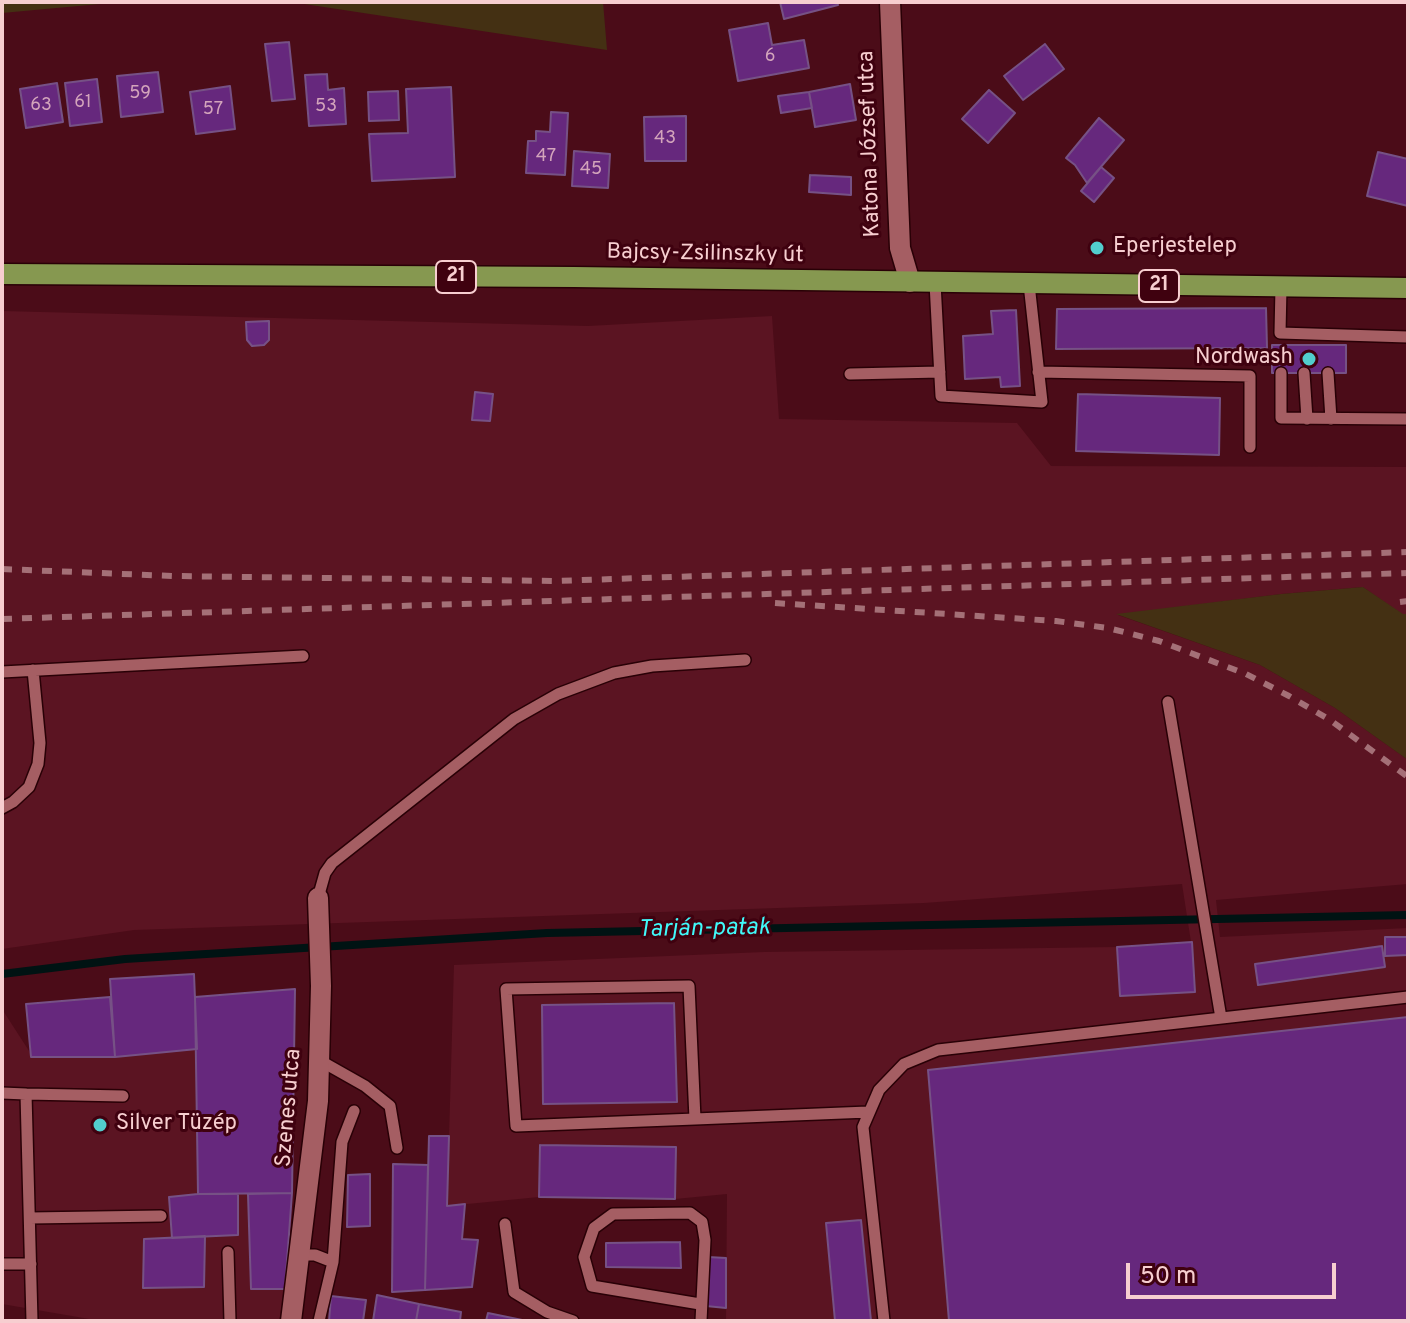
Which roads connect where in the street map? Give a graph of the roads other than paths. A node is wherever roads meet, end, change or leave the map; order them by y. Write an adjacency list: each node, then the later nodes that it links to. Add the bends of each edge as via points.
1 (890, 2): 3 (street, Katona József utca, via 900,248)
2 (2, 274): 3 (main road, Bajcsy-Zsilinszky út / 21)
3 (910, 282): 4 (main road, Bajcsy-Zsilinszky út / 21)
4 (935, 283): 5 (main road, Bajcsy-Zsilinszky út / 21); 9 (lane)
5 (1029, 284): 6 (main road, Bajcsy-Zsilinszky út / 21); 10 (lane)
6 (1281, 287): 7 (main road, Bajcsy-Zsilinszky út / 21); 8 (lane, via 1280,339)
7 (1408, 288)
8 (1408, 337)
9 (940, 372): 10 (lane, via 941,396 1042,402); 14 (lane)
10 (1038, 372): 18 (lane, via 1250,376)
11 (1281, 373): 15 (lane, via 1281,418)
12 (1304, 373): 15 (lane)
13 (1328, 373): 16 (lane)
14 (850, 374)
15 (1307, 419): 16 (lane)
16 (1331, 419): 17 (lane)
17 (1408, 419)
18 (1250, 447)
19 (303, 656): 21 (lane)
20 (745, 660): 25 (lane, via 652,666 614,673 558,694 514,719 332,863)
21 (33, 670): 22 (lane); 24 (lane, via 38,764 29,787)
22 (2, 672)
23 (1168, 702): 27 (lane)
24 (2, 808)
25 (318, 898): 28 (street, Szenes utca)
26 (1408, 997): 27 (lane)
27 (1221, 1018): 33 (lane, via 938,1050 904,1064 879,1090)
28 (319, 1060): 35 (lane, via 390,1106); 40 (street, Szenes utca)
29 (2, 1093): 30 (lane)
30 (26, 1094): 31 (lane); 37 (lane)
31 (123, 1096)
32 (354, 1111): 41 (lane, via 342,1142)
33 (868, 1112): 34 (lane); 51 (lane, via 864,1149)
34 (695, 1119): 34 (lane, via 516,1126 506,989 689,986)
35 (397, 1148)
36 (161, 1216): 37 (lane)
37 (30, 1218): 43 (lane)
38 (505, 1224): 49 (lane, via 514,1292)
39 (228, 1252): 46 (lane)
40 (299, 1255): 41 (lane); 47 (street, Szenes utca)
41 (333, 1262): 48 (lane)
42 (2, 1264): 43 (lane)
43 (31, 1264): 45 (lane)
44 (700, 1304): 44 (lane, via 705,1240 702,1222 690,1213 613,1214 594,1228 584,1257 592,1286); 50 (lane)
45 (32, 1321)
46 (230, 1321)
47 (291, 1321)
48 (319, 1321)
49 (573, 1321)
50 (701, 1321)
51 (884, 1321)

